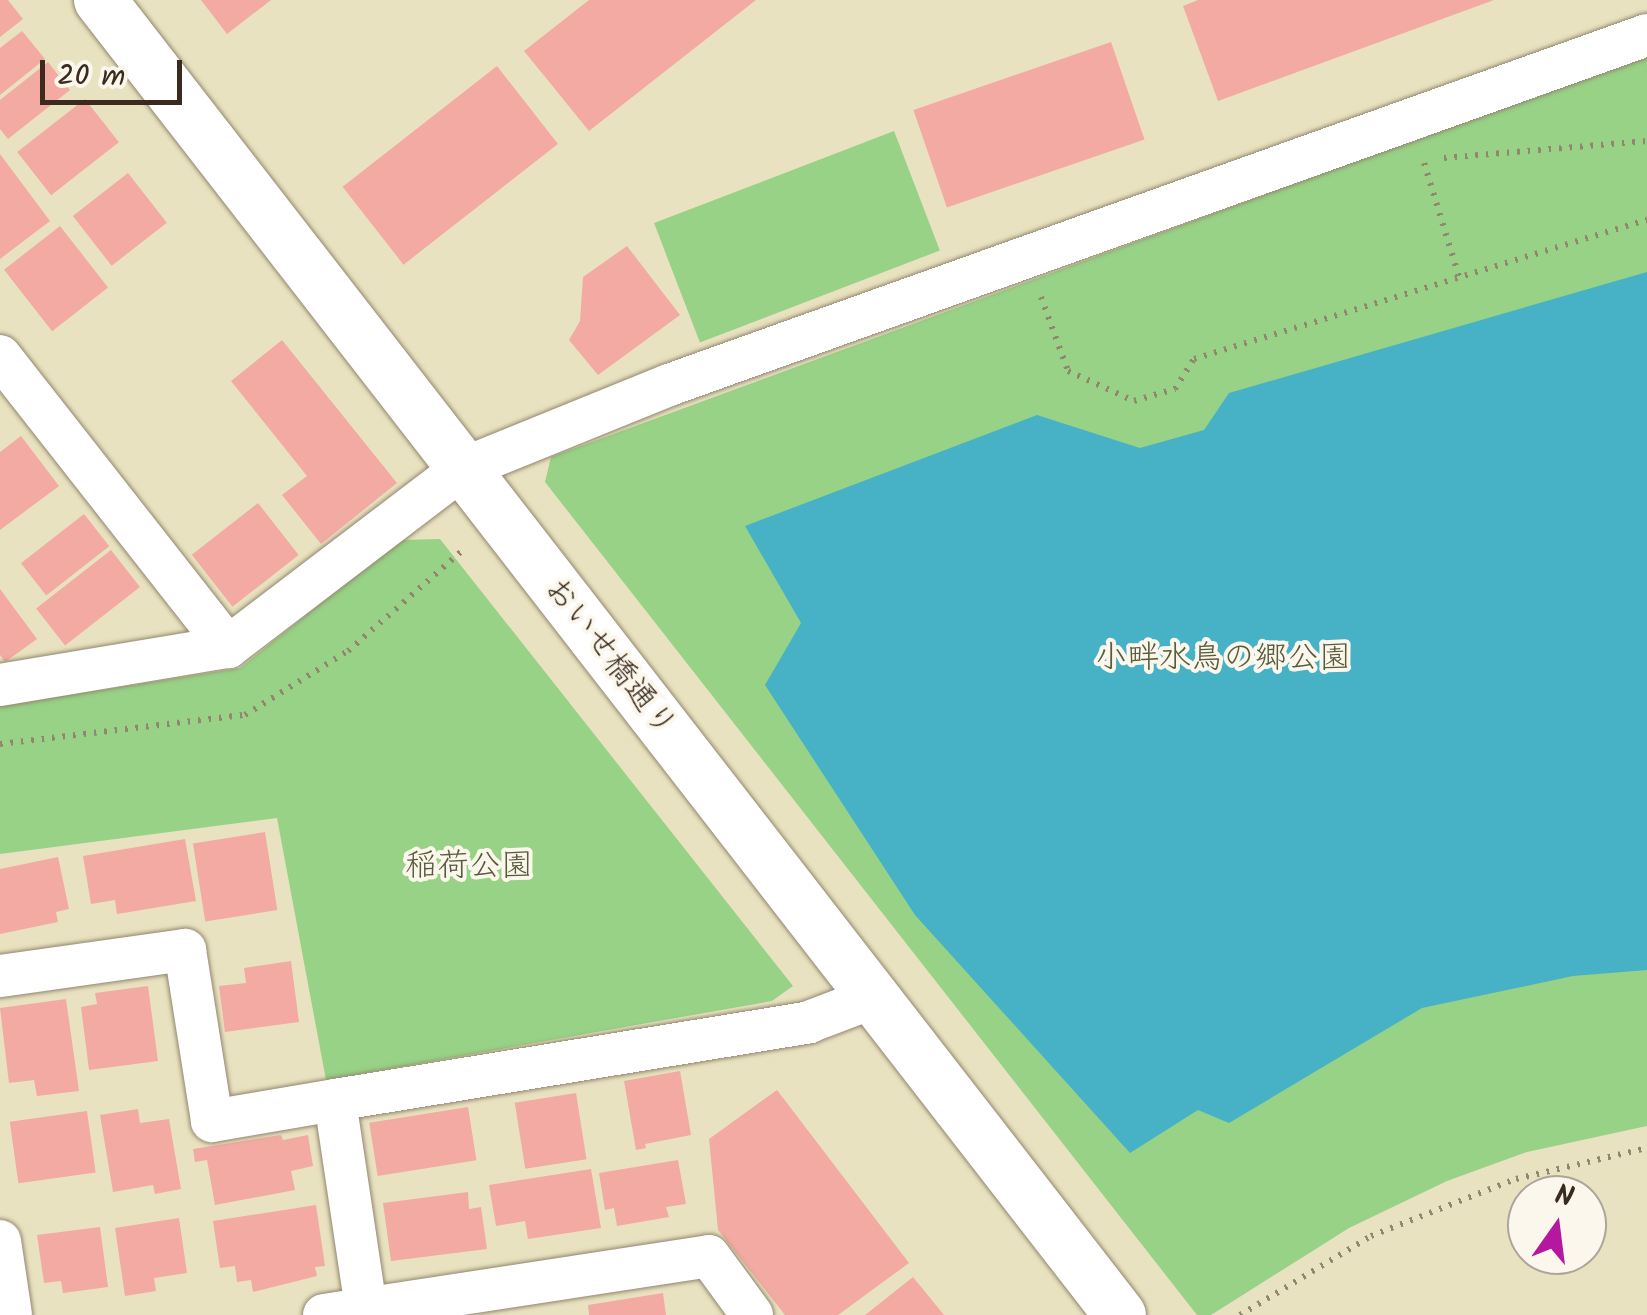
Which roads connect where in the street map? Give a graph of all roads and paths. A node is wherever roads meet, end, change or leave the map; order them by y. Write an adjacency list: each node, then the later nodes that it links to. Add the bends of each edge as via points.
1 (100, 0): 10 (street, おいせ橋通り)
2 (1647, 35): 10 (street, via 669,385)
3 (1647, 141): 4 (path)
4 (1423, 160)
5 (1431, 184): 7 (path)
6 (1647, 220): 7 (path)
7 (1459, 277): 8 (path, via 1194,359 1175,389 1134,401 1068,372)
8 (1049, 318)
9 (0, 356): 11 (street)
10 (462, 468): 11 (street); 14 (street, おいせ橋通り)
11 (228, 647): 12 (street)
12 (0, 685)
13 (0, 976): 15 (street, via 185,950 212,1120)
14 (872, 998): 15 (street, via 809,1022); 22 (street, おいせ橋通り)
15 (334, 1100): 18 (street)
16 (1647, 1148): 23 (path, via 1516,1179 1370,1236)
17 (0, 1241): 19 (street)
18 (366, 1308): 20 (street); 21 (street, via 709,1256)
19 (11, 1315)
20 (324, 1315)
21 (752, 1315)
22 (1120, 1315)
23 (1240, 1315)

